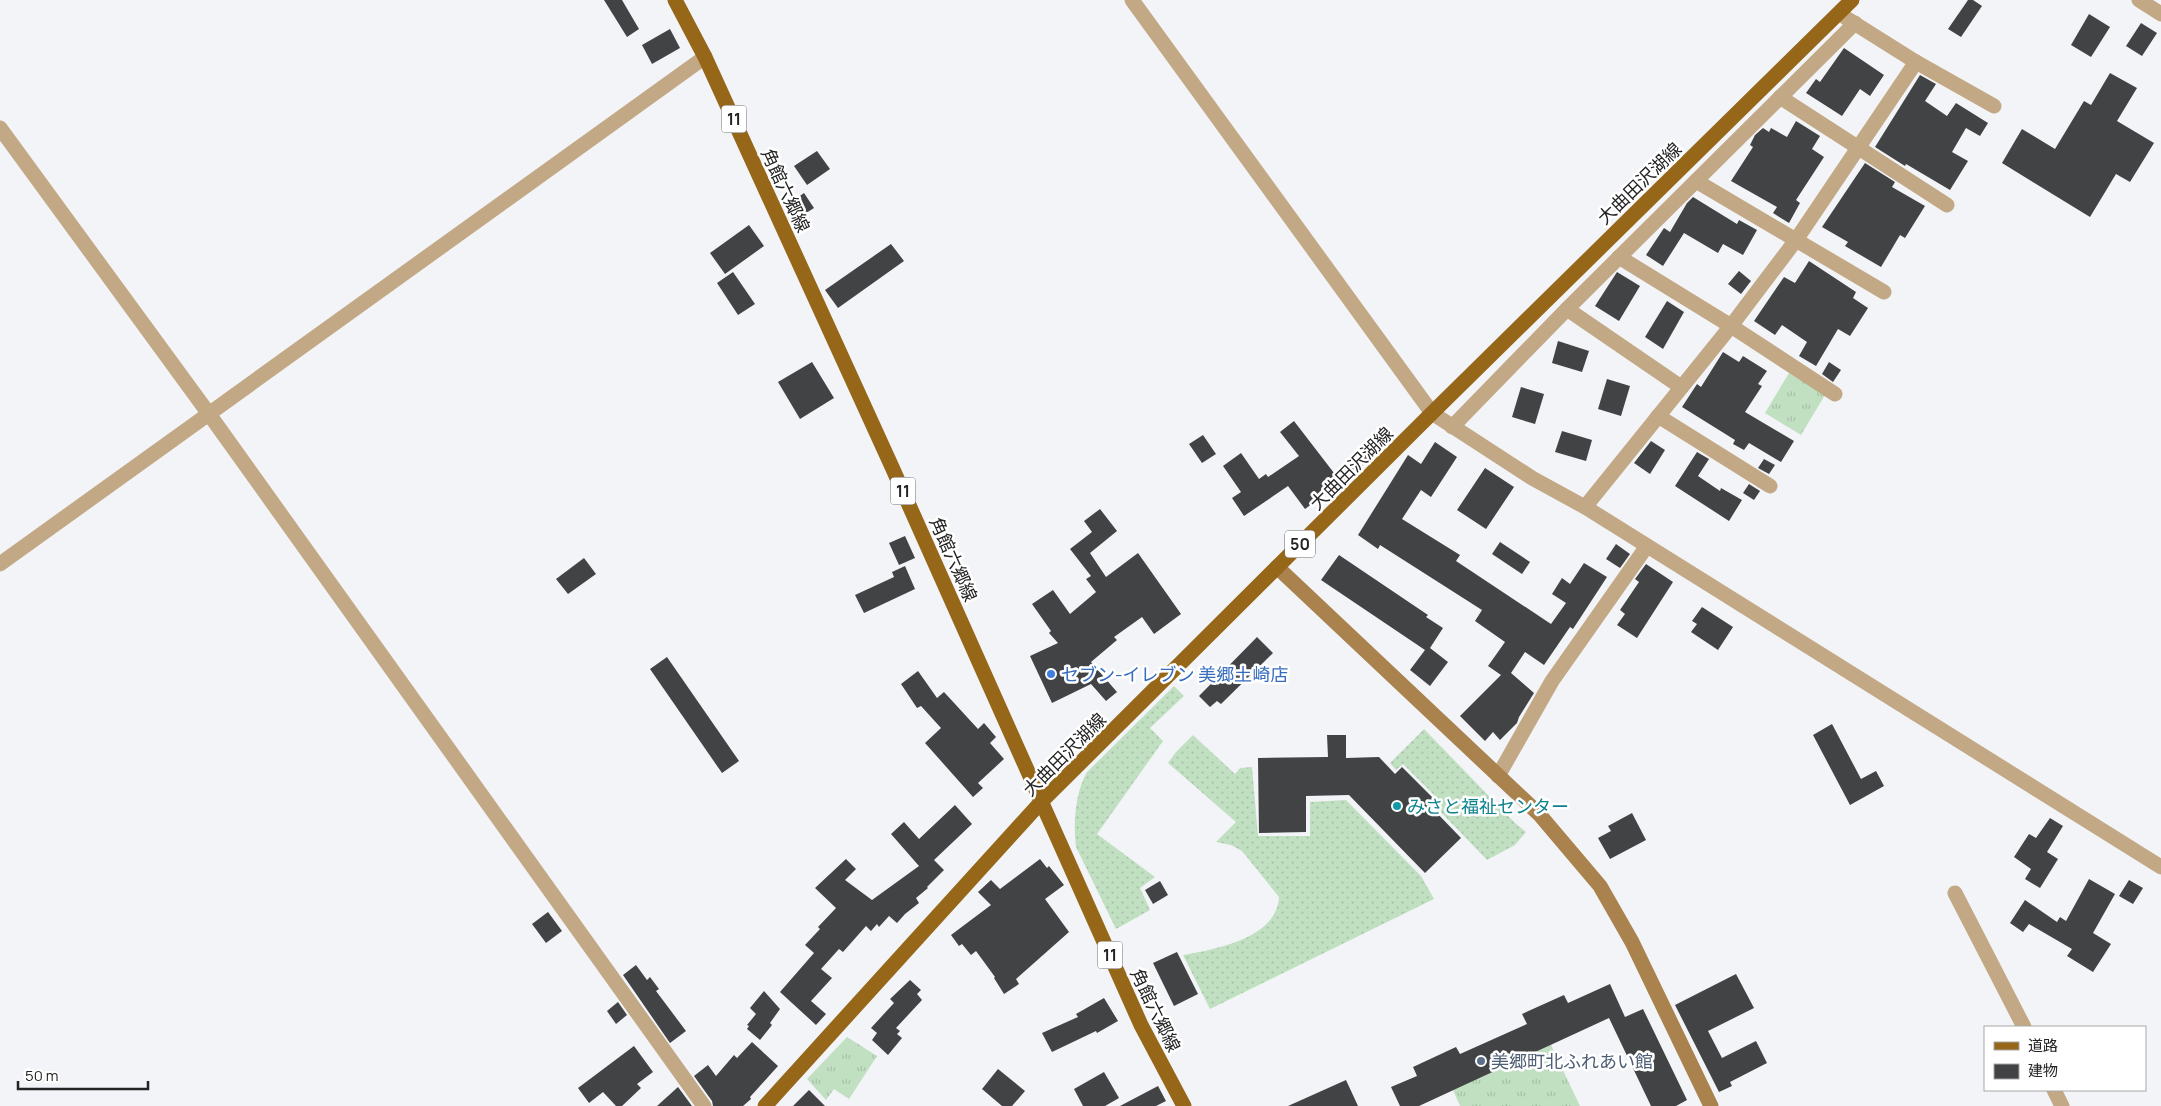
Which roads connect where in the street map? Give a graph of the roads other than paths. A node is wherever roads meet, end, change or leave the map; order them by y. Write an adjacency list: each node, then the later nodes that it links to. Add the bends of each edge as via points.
1 (675, 0): 8 (main road, 角館六郷線 / 11)
2 (1132, 0): 24 (street)
3 (1852, 0): 5 (main road, 大曲田沢湖線 / 50)
4 (2139, 0): 6 (street)
5 (1839, 13): 7 (street); 24 (main road, 大曲田沢湖線 / 50)
6 (2161, 14)
7 (1855, 24): 9 (street); 10 (street)
8 (705, 57): 23 (street); 33 (main road, 角館六郷線 / 11)
9 (1916, 62): 11 (street); 13 (street)
10 (1780, 97): 13 (street); 14 (street)
11 (1994, 106)
12 (0, 128): 23 (street)
13 (1857, 147): 15 (street); 16 (street)
14 (1696, 182): 16 (street); 17 (street)
15 (1947, 205)
16 (1796, 240): 18 (street); 20 (street)
17 (1619, 257): 19 (street); 20 (street)
18 (1884, 292)
19 (1567, 309): 21 (street); 26 (street)
20 (1730, 326): 21 (street); 22 (street)
21 (1681, 388): 25 (street)
22 (1835, 394)
23 (209, 414): 30 (street); 38 (street)
24 (1432, 414): 26 (street); 31 (main road, 大曲田沢湖線 / 50)
25 (1658, 416): 27 (street); 28 (street)
26 (1452, 427): 28 (street, via 1532,478)
27 (1770, 486)
28 (1586, 507): 29 (street)
29 (1647, 546): 32 (street, via 1552,681); 34 (street)
30 (0, 564)
31 (1277, 568): 32 (street); 33 (main road, 大曲田沢湖線 / 50)
32 (1498, 776): 41 (street, via 1539,814 1600,886 1632,942)
33 (1042, 802): 39 (main road, 大曲田沢湖線 / 50); 40 (main road, 角館六郷線 / 11, via 1141,1026)
34 (2161, 867)
35 (1955, 893): 36 (street)
36 (2023, 1026)
37 (2054, 1091): 42 (street)
38 (704, 1106)
39 (766, 1106)
40 (1184, 1106)
41 (1712, 1106)
42 (2062, 1106)

